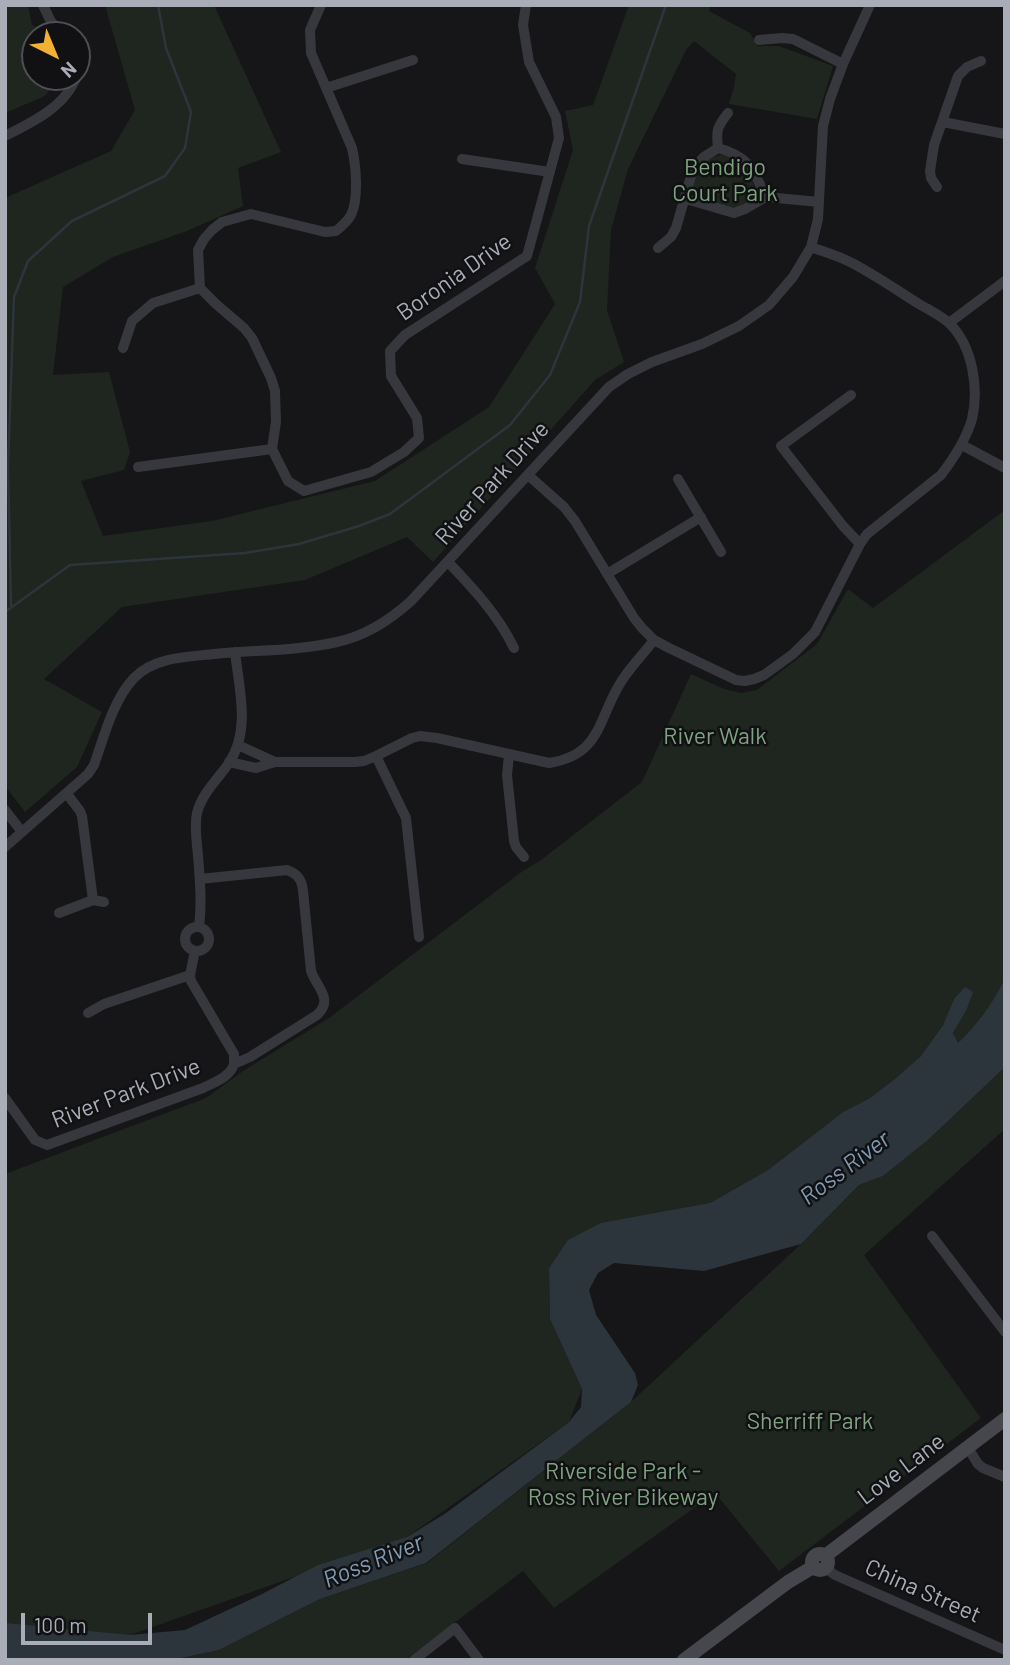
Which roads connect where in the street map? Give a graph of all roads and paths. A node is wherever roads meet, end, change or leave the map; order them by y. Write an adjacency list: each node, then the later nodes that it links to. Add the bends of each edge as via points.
1 (43, 5): 6 (street)
2 (306, 5): 5 (street)
3 (526, 5): 19 (street, Boronia Drive, via 523,25 529,62 556,117 559,138)
4 (870, 5): 10 (street, River Park Drive)
5 (319, 8): 11 (street, via 310,30 311,53)
6 (51, 21)
7 (759, 40): 10 (street, via 793,39)
8 (413, 60): 11 (street)
9 (981, 61): 14 (street, via 961,71)
10 (843, 64): 23 (street, River Park Drive, via 822,126)
11 (326, 88): 27 (street, via 355,163 350,218 337,231 325,232 251,214 222,222 198,250)
12 (68, 91): 16 (street, via 39,118)
13 (728, 113): 17 (street, via 718,126)
14 (943, 122): 15 (street); 20 (street, via 930,163)
15 (1005, 134)
16 (5, 136)
17 (718, 148): 21 (street, via 748,162); 22 (street, via 693,169)
18 (462, 159): 19 (street)
19 (550, 172): 32 (street, Boronia Drive, via 527,256 405,335 390,351 391,376 417,418 419,438 371,472 304,491 288,481)
20 (937, 187)
21 (766, 197): 22 (street, via 734,213); 23 (street)
22 (686, 199): 25 (street, via 671,237)
23 (819, 202): 24 (street, River Park Drive)
24 (811, 247): 28 (street, via 847,260); 35 (street, River Park Drive, via 783,291 762,310 720,336 652,362 609,387)
25 (658, 248)
26 (1005, 281): 28 (street)
27 (200, 288): 29 (street, via 153,303 132,321); 32 (street, via 252,338 271,378 276,422)
28 (949, 323): 31 (street, via 965,345 972,369 974,405)
29 (123, 348)
30 (851, 396): 38 (street, via 781,446)
31 (962, 445): 34 (street); 38 (street, via 941,475 875,526)
32 (272, 449): 33 (street)
33 (138, 467)
34 (1005, 468)
35 (528, 475): 40 (street, River Park Drive); 41 (street, via 570,514)
36 (678, 479): 37 (street)
37 (701, 517): 39 (street); 41 (street)
38 (860, 544): 42 (street, via 815,632 764,675 736,680)
39 (721, 552)
40 (448, 562): 43 (street, via 477,592); 44 (street, River Park Drive, via 398,613 359,635 317,645)
41 (607, 574): 42 (street, via 634,618)
42 (654, 640): 46 (street, via 617,688 584,749 549,763)
43 (513, 648)
44 (235, 652): 45 (street, via 242,718); 50 (street, River Park Drive, via 165,661 137,675 118,701 94,765)
45 (238, 745): 48 (street); 49 (street)
46 (509, 755): 47 (street, via 420,736); 54 (street, via 514,841)
47 (376, 756): 49 (street, via 355,762); 57 (street, via 406,818)
48 (229, 762): 49 (street, via 256,768); 55 (street, via 202,799 196,816)
49 (275, 762)
50 (67, 794): 52 (street, River Park Drive); 56 (street, via 82,816 99,901)
51 (5, 810): 52 (street)
52 (22, 832): 53 (street, River Park Drive)
53 (5, 847)
54 (524, 857)
55 (200, 879): 58 (street, via 199,927 186,935 187,945 195,951); 60 (street, River Park Drive, via 287,870 299,877 311,971 326,1000 317,1016)
56 (59, 913)
57 (419, 937)
58 (190, 975): 59 (street); 60 (street, via 231,1049)
59 (88, 1013)
60 (234, 1064): 62 (street, River Park Drive, via 224,1077 203,1088 47,1145 35,1140)
61 (5, 1098): 62 (street, River Park Drive)
62 (9, 1110)
63 (932, 1236): 64 (street)
64 (1005, 1332)
65 (1005, 1419): 66 (street, Love Lane)
66 (968, 1448): 67 (street, via 983,1468); 68 (street, Love Lane)
67 (1005, 1477)
68 (821, 1563): 69 (street, China Street, via 835,1575); 72 (street, Love Lane, via 788,1582)
69 (1005, 1650)
70 (414, 1660): 71 (street, via 454,1628)
71 (480, 1660)
72 (685, 1660)

